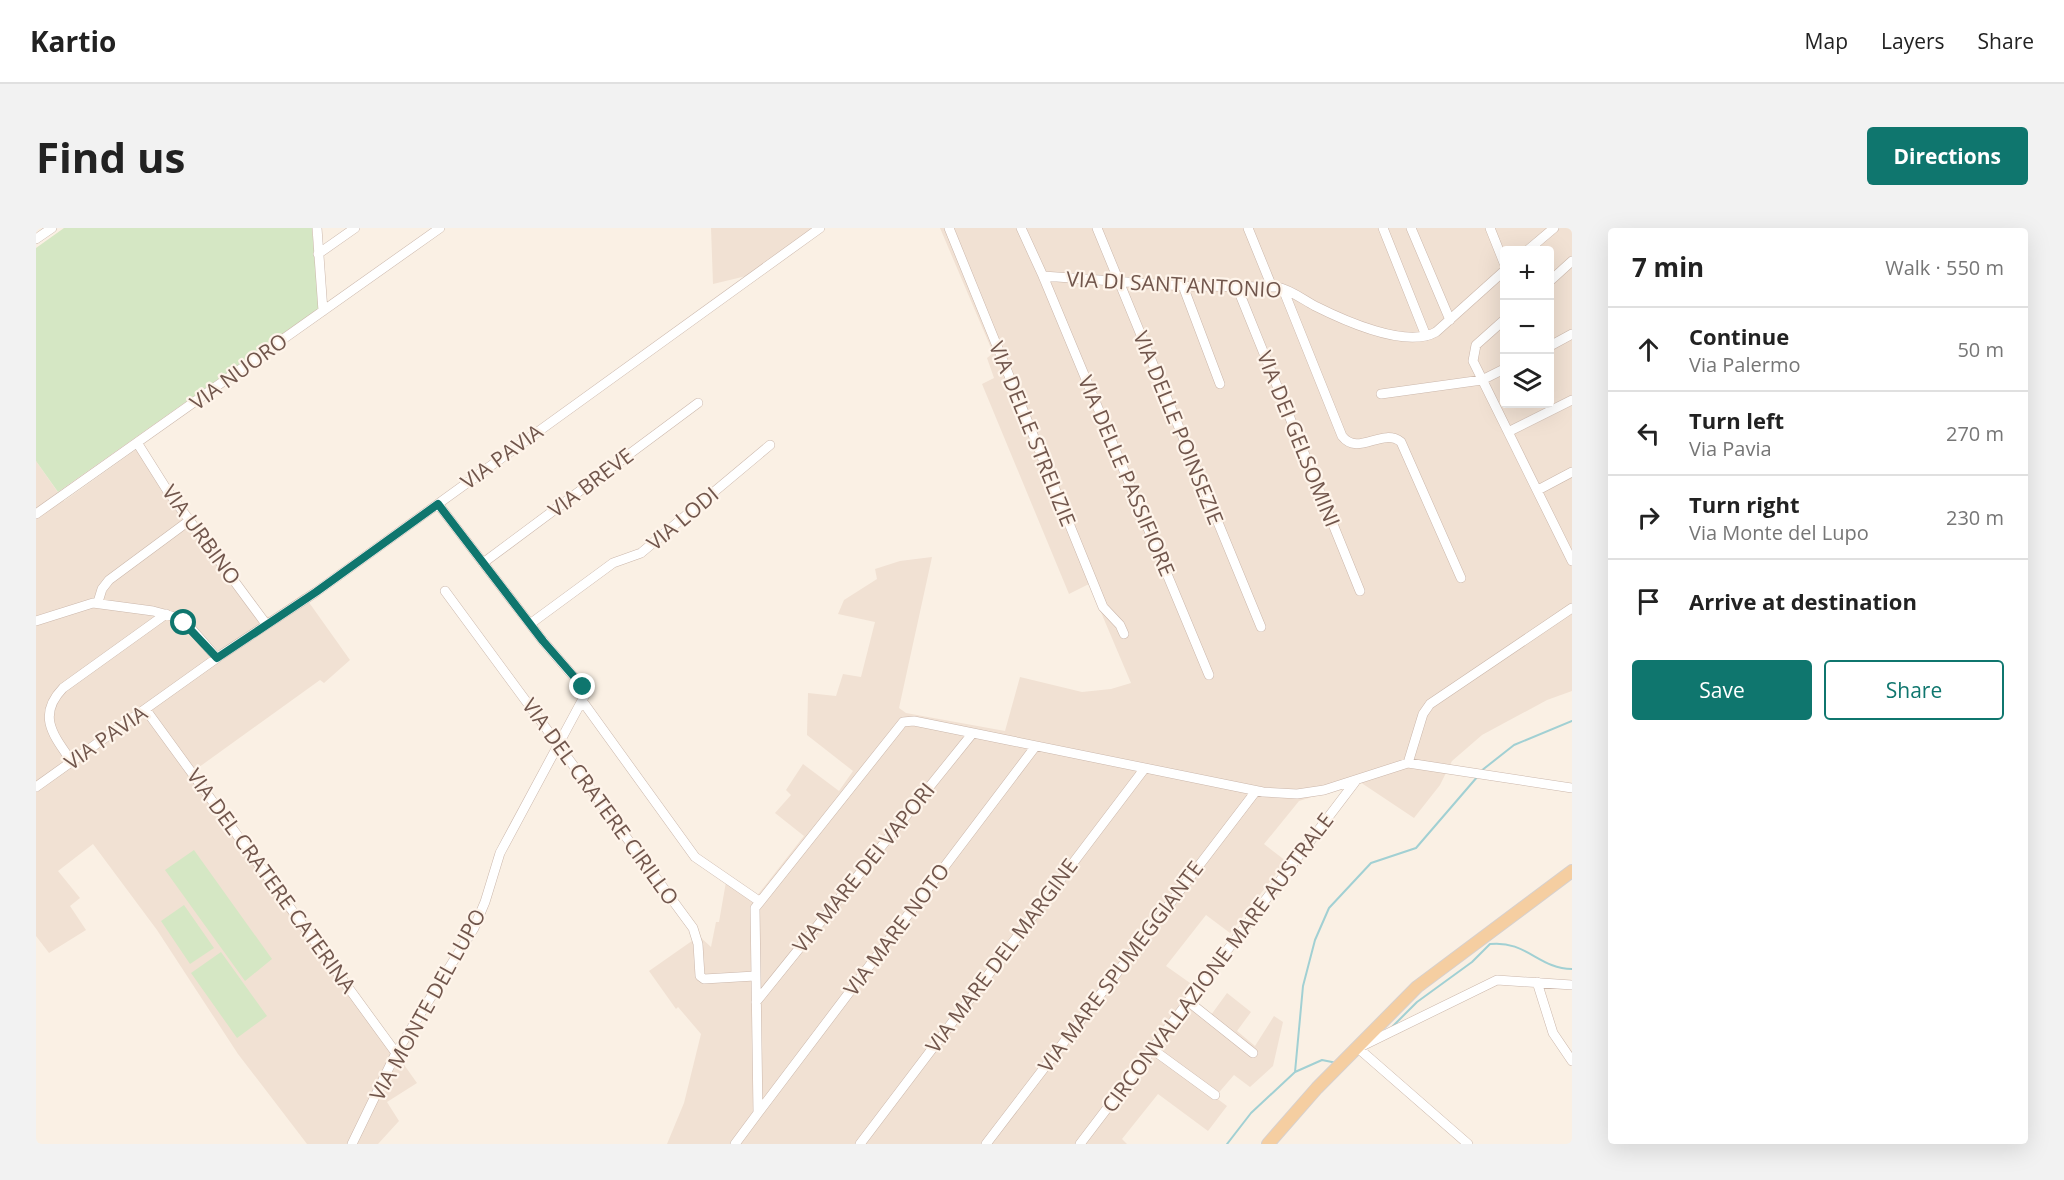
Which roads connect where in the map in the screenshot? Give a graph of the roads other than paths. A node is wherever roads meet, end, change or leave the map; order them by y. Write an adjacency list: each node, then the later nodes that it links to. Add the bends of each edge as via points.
1 (52, 228): 15 (street)
2 (317, 228): 18 (street)
3 (355, 228): 18 (street)
4 (440, 228): 28 (street, VIA NUORO)
5 (820, 228): 14 (street, VIA PAVIA)
6 (949, 228): 61 (street, VIA DELLE STRELIZIE, via 1102,607)
7 (1021, 228): 21 (street, VIA DI SANT'ANTONIO)
8 (1096, 228): 23 (street, VIA DELLE POINSEZIE)
9 (1248, 228): 26 (street)
10 (1383, 228): 32 (street)
11 (1411, 228): 29 (street)
12 (1490, 228): 17 (street)
13 (1548, 230): 16 (street)
14 (806, 232): 45 (street, VIA PAVIA)
15 (36, 239)
16 (1532, 246)
17 (1500, 253)
18 (318, 254): 28 (street)
19 (1572, 261): 22 (street)
20 (1500, 275): 29 (street)
21 (1043, 276): 23 (street, VIA DI SANT'ANTONIO); 63 (street, VIA DELLE PASSIFIORE)
22 (1554, 277)
23 (1118, 283): 24 (street, VIA DI SANT'ANTONIO); 60 (street, VIA DELLE POINSEZIE)
24 (1182, 286): 25 (street, VIA DI SANT'ANTONIO); 36 (street)
25 (1237, 287): 26 (street, VIA DI SANT'ANTONIO); 53 (street, VIA DEI GELSOMINI)
26 (1272, 287): 27 (street, VIA DI SANT'ANTONIO)
27 (1283, 289): 32 (street, VIA DI SANT'ANTONIO, via 1352,322 1400,336); 51 (street, via 1342,436 1357,444 1384,437 1401,442)
28 (323, 311): 41 (street, VIA NUORO)
29 (1450, 320): 32 (street)
30 (1500, 324): 35 (street, via 1474,349 1473,359)
31 (1572, 334): 33 (street)
32 (1426, 336)
33 (1554, 343)
34 (1500, 371): 35 (street)
35 (1482, 380): 37 (street); 40 (street)
36 (1220, 384)
37 (1381, 394)
38 (1572, 400): 40 (street)
39 (698, 403): 50 (street, VIA BREVE)
40 (1510, 431): 44 (street)
41 (138, 444): 46 (street, VIA NUORO); 47 (street, VIA URBINO)
42 (770, 445): 59 (street, VIA LODI, via 641,554 613,563)
43 (1572, 472): 44 (street)
44 (1538, 490): 48 (street)
45 (438, 504): 50 (street); 58 (street, VIA PAVIA)
46 (36, 514)
47 (190, 520): 54 (street, via 109,580); 58 (street, VIA URBINO)
48 (1568, 542): 49 (street)
49 (1572, 561)
50 (483, 563): 59 (street)
51 (1461, 578)
52 (445, 591): 67 (street, VIA DEL CRATERE CIRILLO)
53 (1360, 591)
54 (98, 602): 56 (street); 57 (street)
55 (1572, 608): 70 (street, via 1430,704 1423,714)
56 (166, 614): 62 (street, via 189,626); 69 (street, via 54,698 49,724)
57 (36, 621)
58 (266, 624): 62 (street, VIA PAVIA)
59 (530, 624): 64 (street, via 583,687)
60 (1261, 627)
61 (1124, 634)
62 (217, 658): 65 (street, VIA PAVIA)
63 (1209, 675)
64 (583, 702): 67 (street, VIA MONTE DEL LUPO); 77 (street, via 695,857)
65 (146, 710): 69 (street, VIA PAVIA); 85 (street, VIA DEL CRATERE CATERINA)
66 (972, 734): 68 (street, CIRCONVALLAZIONE MARE AUSTRALE); 77 (street, CIRCONVALLAZIONE MARE AUSTRALE, via 914,721 901,723); 81 (street, VIA MARE DEI VAPORI)
67 (559, 745): 78 (street, VIA DEL CRATERE CIRILLO, via 693,928 699,946 700,976); 85 (street, VIA MONTE DEL LUPO, via 500,853 474,928)
68 (1035, 747): 71 (street, CIRCONVALLAZIONE MARE AUSTRALE); 89 (street, VIA MARE NOTO)
69 (72, 762): 73 (street, VIA PAVIA)
70 (1408, 763): 72 (street, CIRCONVALLAZIONE MARE AUSTRALE); 74 (street)
71 (1145, 768): 75 (street, CIRCONVALLAZIONE MARE AUSTRALE); 93 (street, VIA MARE DEL MARGINE)
72 (1355, 782): 75 (street, CIRCONVALLAZIONE MARE AUSTRALE, via 1308,793); 82 (street, CIRCONVALLAZIONE MARE AUSTRALE)
73 (36, 787)
74 (1572, 788)
75 (1256, 791): 94 (street, VIA MARE SPUMEGGIANTE)
76 (1572, 871): 83 (main road, via 1425,981)
77 (759, 901): 78 (street, CIRCONVALLAZIONE MARE AUSTRALE, via 754,915)
78 (755, 976): 81 (street, CIRCONVALLAZIONE MARE AUSTRALE)
79 (1537, 982): 80 (street); 83 (street, via 1505,979 1488,983); 87 (street, via 1553,1033)
80 (1572, 985)
81 (756, 1002): 89 (street, CIRCONVALLAZIONE MARE AUSTRALE)
82 (1189, 1002): 84 (street, CIRCONVALLAZIONE MARE AUSTRALE); 86 (street)
83 (1358, 1048): 90 (street); 96 (main road)
84 (1152, 1049): 88 (street); 95 (street, CIRCONVALLAZIONE MARE AUSTRALE)
85 (396, 1053): 91 (street, VIA MONTE DEL LUPO)
86 (1253, 1053)
87 (1572, 1061)
88 (1215, 1095)
89 (758, 1113): 92 (street)
90 (1453, 1131): 97 (street); 98 (street)
91 (352, 1144)
92 (735, 1144)
93 (860, 1144)
94 (986, 1144)
95 (1080, 1144)
96 (1268, 1144)
97 (1456, 1144)
98 (1468, 1144)

